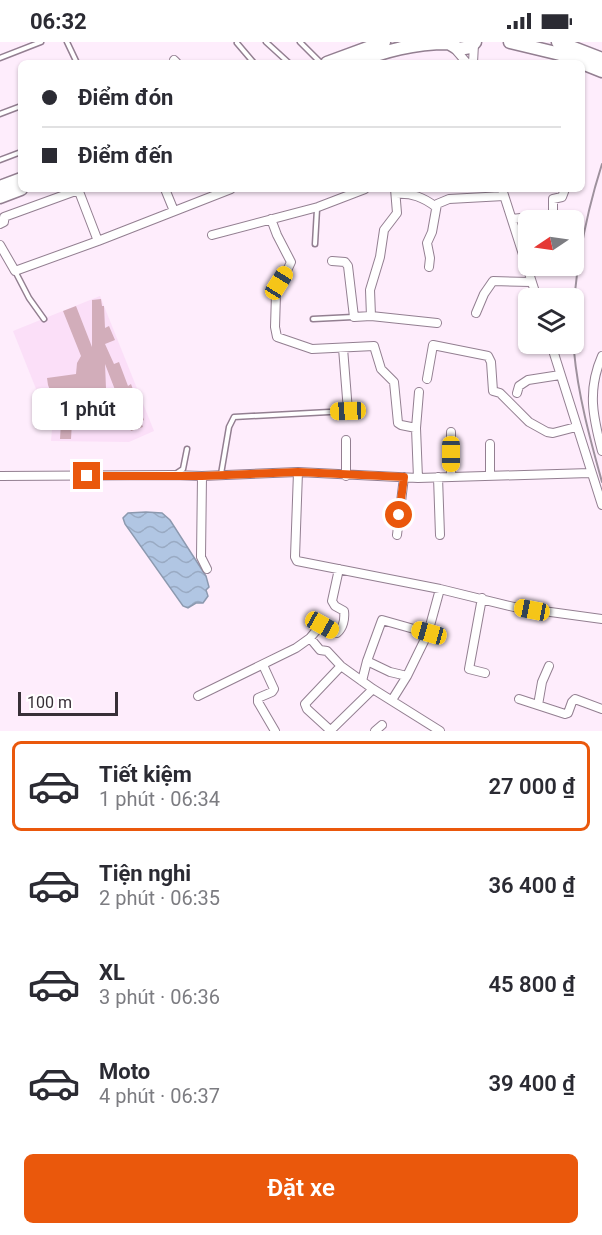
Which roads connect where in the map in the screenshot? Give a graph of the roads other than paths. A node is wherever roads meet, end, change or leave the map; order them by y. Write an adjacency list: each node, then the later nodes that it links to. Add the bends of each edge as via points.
1 (41, 42): 12 (lane)
2 (67, 42): 13 (lane)
3 (266, 42): 15 (lane)
4 (300, 42): 16 (lane)
5 (384, 42): 17 (main road)
6 (475, 42): 10 (main road, via 464,49); 20 (street)
7 (510, 42): 21 (main road)
8 (558, 42): 11 (main road)
9 (237, 43): 14 (lane)
10 (449, 44): 18 (main road, via 397,47); 19 (street)
11 (577, 45): 22 (main road)
12 (0, 58)
13 (76, 60)
14 (251, 60)
15 (286, 60)
16 (318, 60)
17 (335, 60)
18 (361, 60)
19 (464, 60)
20 (473, 60)
21 (575, 60)
22 (602, 62): 23 (main road)
23 (585, 63)
24 (18, 107): 25 (lane)
25 (0, 114)
26 (18, 153): 27 (lane)
27 (0, 160)
28 (18, 180): 29 (main road)
29 (0, 187)
30 (18, 190): 39 (main road)
31 (71, 192): 47 (street, via 4,218)
32 (80, 192): 50 (street)
33 (166, 192): 43 (street)
34 (223, 192): 43 (street)
35 (357, 192): 40 (street)
36 (395, 192): 41 (street, via 424,198); 60 (street, via 397,213 384,230 370,290)
37 (564, 192): 42 (street, via 562,197 552,199)
38 (503, 193): 41 (street, via 449,199); 46 (street)
39 (0, 196)
40 (318, 207): 45 (street); 51 (lane)
41 (436, 207): 54 (street, via 427,243)
42 (553, 210)
43 (174, 211): 50 (street)
44 (518, 218): 46 (street)
45 (272, 219): 48 (street); 65 (street, via 291,262 276,294 277,337 312,349)
46 (512, 219): 49 (street)
47 (0, 224)
48 (212, 235)
49 (518, 237)
50 (98, 241): 55 (street)
51 (315, 244)
52 (0, 245): 55 (street)
53 (332, 261): 61 (street, via 348,266)
54 (429, 267)
55 (15, 271): 62 (lane)
56 (530, 276): 57 (street)
57 (531, 282): 58 (street); 59 (street, via 493,281)
58 (533, 288)
59 (476, 313)
60 (371, 316): 61 (street); 64 (street)
61 (354, 317): 63 (lane)
62 (44, 319)
63 (313, 319)
64 (437, 323)
65 (343, 348): 72 (street); 74 (street, via 374,346 381,369 394,382 398,423)
66 (554, 354): 68 (street)
67 (602, 356): 79 (street, via 592,396)
68 (560, 375): 71 (street, via 528,380); 73 (street)
69 (427, 379): 73 (street, via 433,345 488,356 493,391 500,393 529,422 553,433)
70 (418, 392): 74 (street)
71 (517, 393)
72 (348, 411): 82 (lane, via 234,417)
73 (576, 427): 81 (street)
74 (416, 428): 91 (street)
75 (451, 432): 90 (street)
76 (346, 440): 87 (street)
77 (490, 444): 84 (street)
78 (187, 449): 83 (lane, via 183,469)
79 (602, 451)
80 (298, 472): 82 (street); 87 (street); 96 (street, via 296,559)
81 (590, 473): 84 (street); 92 (street)
82 (221, 474): 86 (street)
83 (173, 475): 85 (street); 86 (street)
84 (490, 475): 90 (street)
85 (0, 476)
86 (202, 476): 95 (street, via 201,557)
87 (346, 476): 88 (street)
88 (404, 477): 91 (street); 93 (street)
89 (438, 477): 90 (street); 91 (street); 94 (street)
90 (451, 477)
91 (418, 478)
92 (602, 505)
93 (397, 535)
94 (440, 535)
95 (207, 569)
96 (339, 569): 97 (street); 101 (street, via 332,602 344,611 343,625 337,633 320,626)
97 (440, 589): 98 (street); 100 (street)
98 (482, 598): 99 (street, via 532,610); 106 (street, via 469,669)
99 (602, 619)
100 (429, 633): 102 (street, via 382,620); 107 (street)
101 (310, 638): 103 (street); 104 (street)
102 (367, 661): 107 (street); 108 (street)
103 (263, 665): 110 (street); 116 (street, via 274,691 258,698 258,702)
104 (341, 666): 108 (street); 117 (street, via 305,704)
105 (549, 666): 113 (street)
106 (485, 673)
107 (407, 676): 112 (street)
108 (363, 681): 109 (street)
109 (373, 688): 112 (street); 117 (street)
110 (198, 696)
111 (519, 699): 113 (street)
112 (392, 700): 119 (street)
113 (538, 705): 114 (street, via 566,714 576,699)
114 (602, 709)
115 (382, 725): 118 (street)
116 (275, 731)
117 (331, 731)
118 (375, 731)
119 (440, 731)

